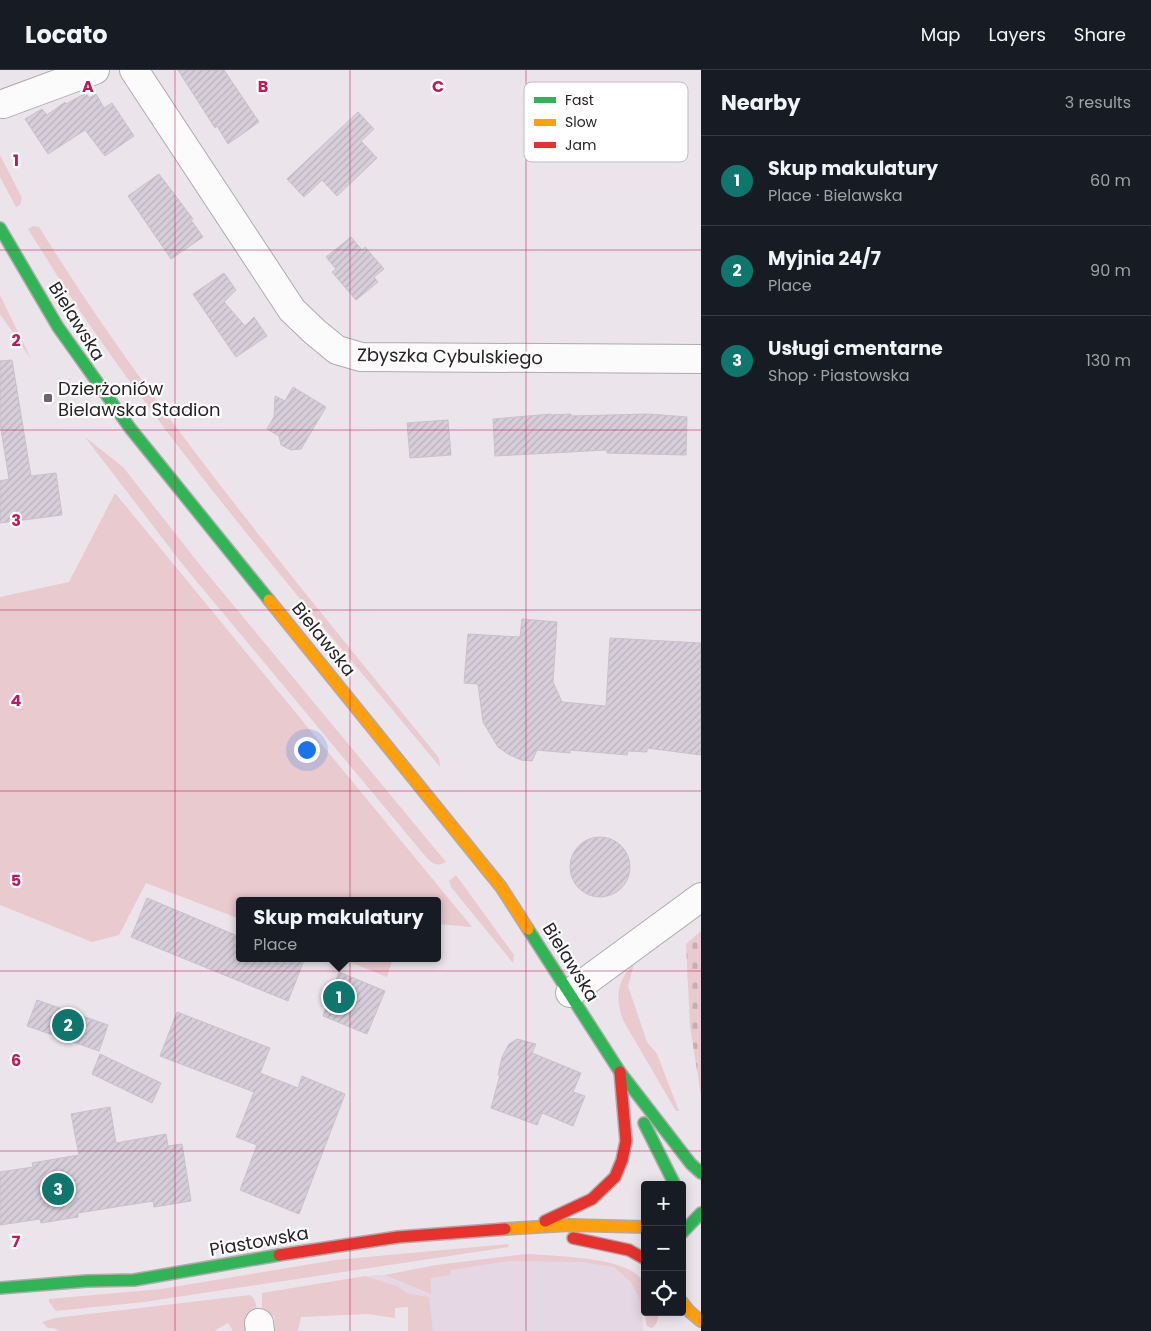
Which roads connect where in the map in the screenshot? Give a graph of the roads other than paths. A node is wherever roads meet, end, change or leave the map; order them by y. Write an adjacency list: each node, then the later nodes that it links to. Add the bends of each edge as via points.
1 (95, 70): 3 (street)
2 (134, 70): 5 (street, Zbyszka Cybulskiego, via 292,310 337,350 361,357)
3 (3, 104)
4 (0, 228): 7 (main road, Bielawska, via 58,327 130,428 501,887)
5 (701, 359)
6 (701, 897): 7 (street)
7 (570, 993): 8 (main road, Bielawska)
8 (620, 1072): 9 (main road, Bielawska); 10 (main road, Bielawska); 12 (main road, via 626,1141 615,1177 592,1200)
9 (701, 1173)
10 (673, 1181)
11 (641, 1227): 12 (main road, Piastowska, via 569,1225)
12 (525, 1229): 13 (main road, Piastowska, via 629,1250); 14 (main road, Piastowska, via 481,1230 312,1249 134,1280)
13 (641, 1257)
14 (0, 1288)
15 (686, 1308): 16 (main road)
16 (701, 1321)

